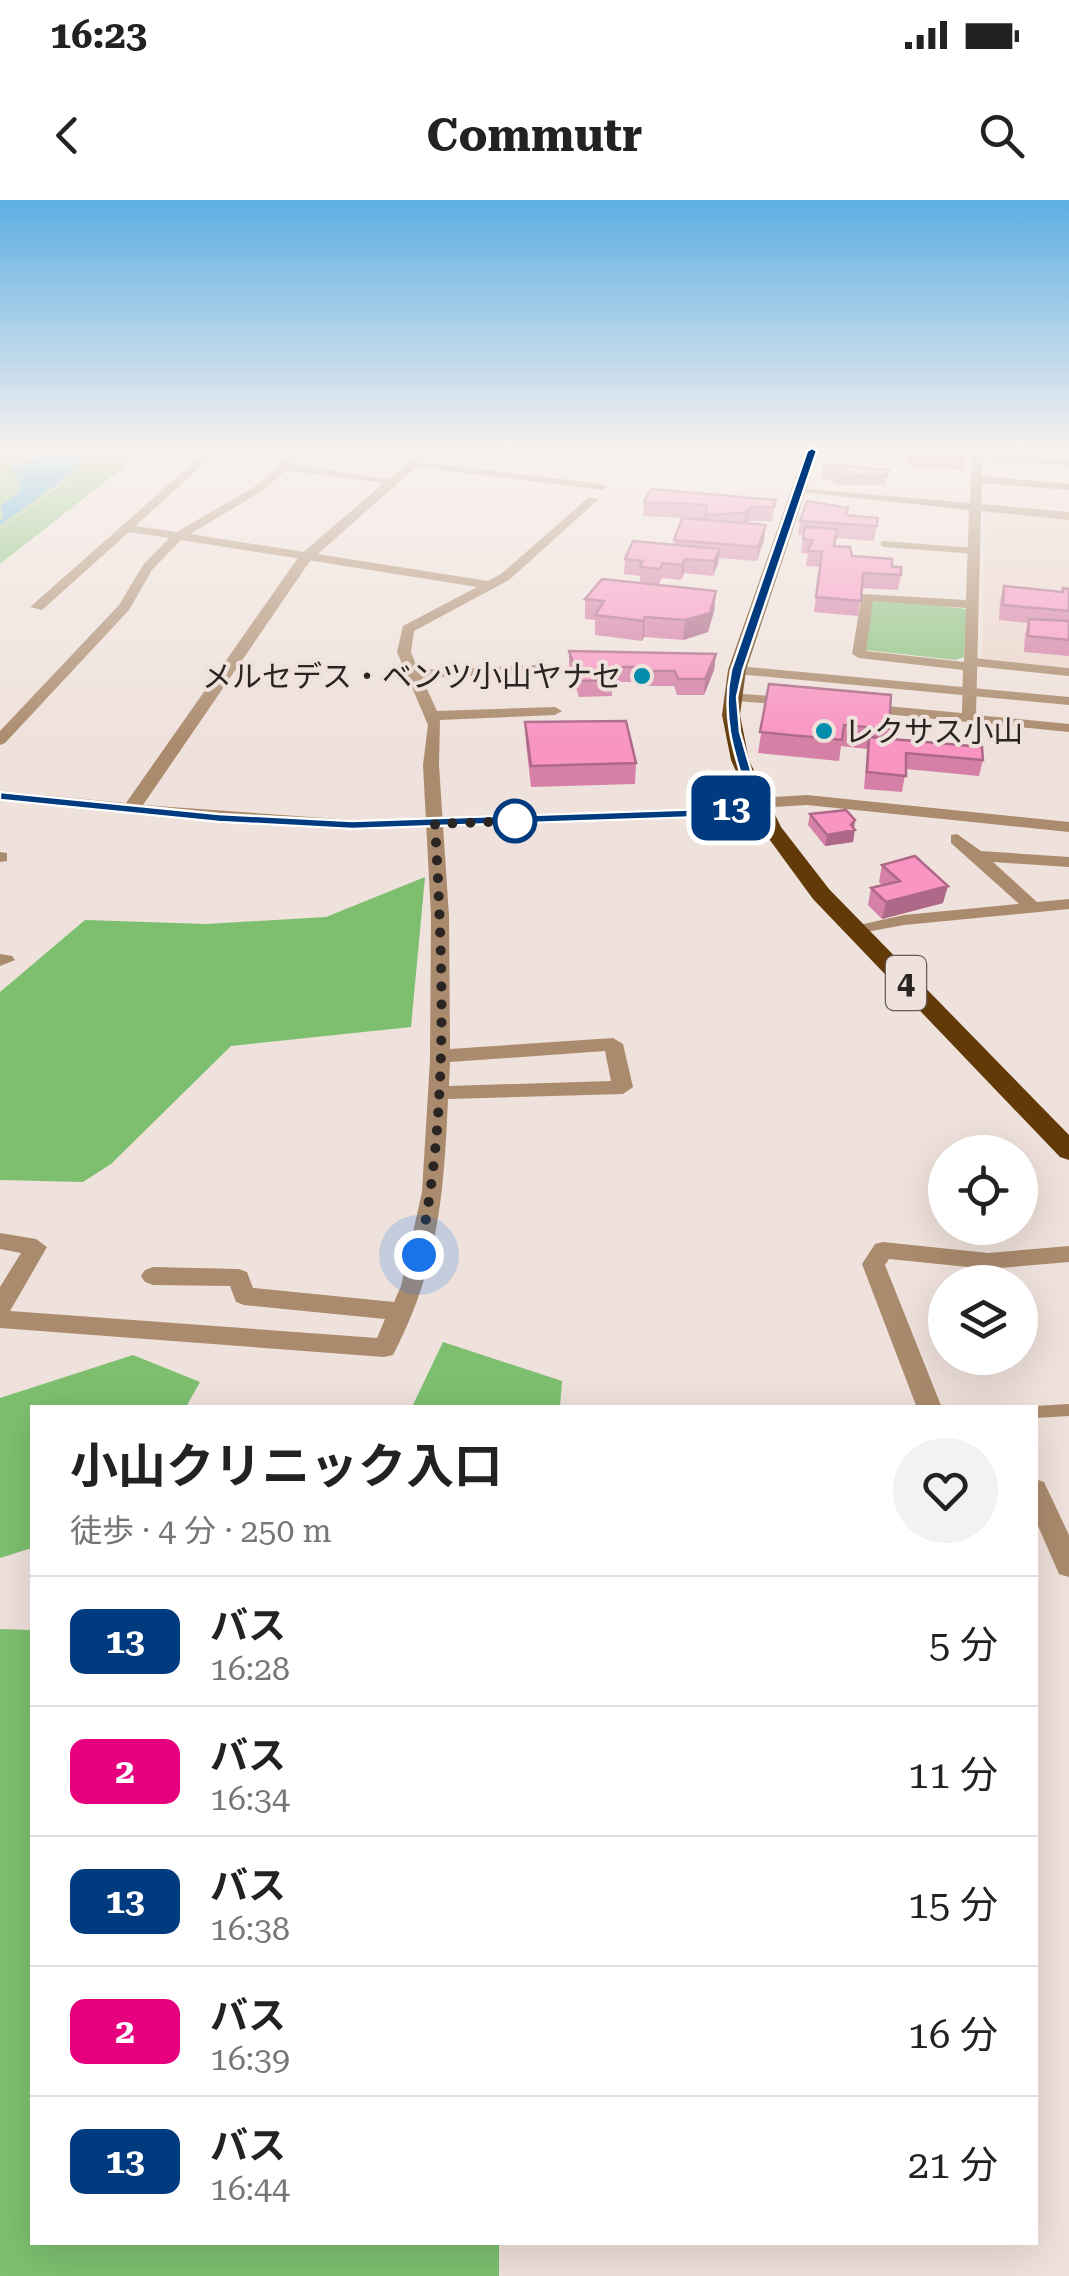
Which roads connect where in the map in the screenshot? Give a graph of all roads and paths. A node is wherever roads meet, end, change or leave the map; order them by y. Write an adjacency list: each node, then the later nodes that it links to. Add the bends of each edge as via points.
1 (104, 548): 13 (street)
2 (167, 548): 28 (street, via 124,607)
3 (240, 548): 10 (street)
4 (317, 548): 10 (street)
5 (537, 548): 11 (street)
6 (779, 548): 16 (highway, 4)
7 (934, 548): 9 (lane)
8 (975, 548): 9 (street)
9 (975, 551): 12 (street)
10 (306, 558): 11 (street); 31 (street)
11 (489, 585): 18 (street, via 408,629 404,652)
12 (974, 605): 14 (street); 14 (street, via 866,597 859,654)
13 (37, 607)
14 (973, 664): 17 (lane); 19 (street)
15 (540, 669): 18 (street)
16 (737, 670): 19 (lane); 20 (highway, 4)
17 (1069, 672)
18 (414, 674): 25 (street)
19 (971, 690): 21 (lane); 26 (street)
20 (731, 697): 22 (street); 30 (highway, 4, via 733,732)
21 (1069, 701)
22 (810, 703)
23 (850, 706): 26 (street)
24 (555, 711): 25 (street)
25 (432, 716): 32 (street)
26 (970, 716): 27 (street)
27 (1069, 728)
28 (0, 740)
29 (0, 796): 31 (street)
30 (756, 802): 32 (street, via 704,813); 33 (street, via 806,800); 39 (highway, 4, via 792,859)
31 (131, 810): 32 (street, via 281,823)
32 (435, 824): 40 (street)
33 (1069, 826)
34 (957, 839): 35 (street)
35 (976, 856): 36 (street); 38 (street)
36 (1069, 862)
37 (1069, 904): 38 (street)
38 (1034, 908): 39 (street, via 904,920)
39 (856, 932): 42 (highway, 4)
40 (440, 1056): 41 (street); 41 (street, via 613,1044 622,1087)
41 (438, 1093): 47 (street, via 433,1192)
42 (1069, 1151)
43 (0, 1241): 46 (street, via 36,1247)
44 (1069, 1254): 49 (street, via 988,1261 883,1250 874,1264)
45 (153, 1276): 47 (street, via 240,1278 244,1296)
46 (0, 1308)
47 (400, 1312): 48 (street, via 384,1348)
48 (0, 1319)
49 (929, 1405)
50 (1069, 1410): 51 (lane)
51 (1038, 1412)
52 (1038, 1497): 53 (street)
53 (1069, 1565)

